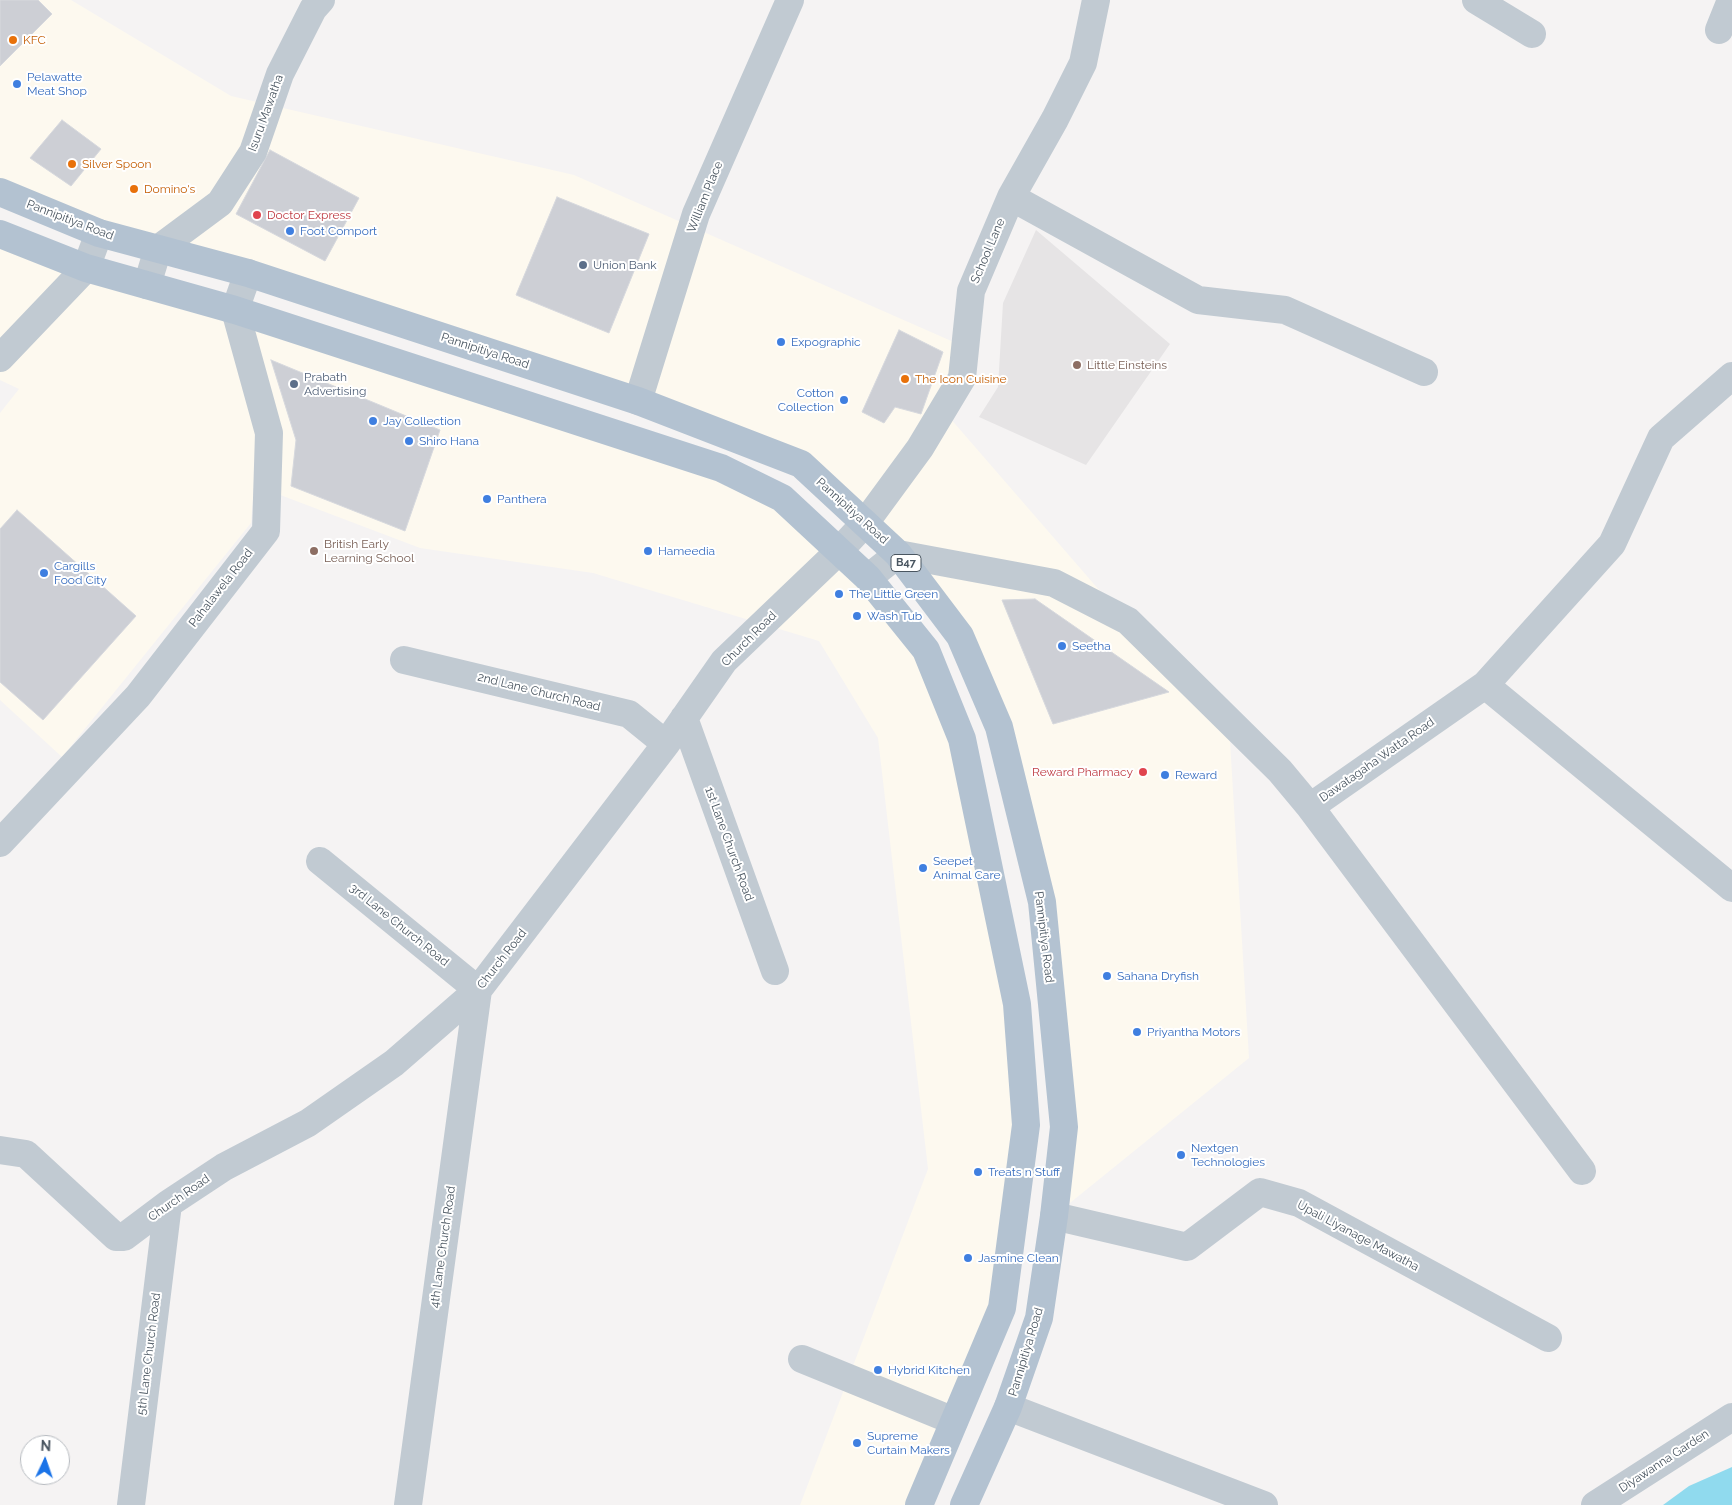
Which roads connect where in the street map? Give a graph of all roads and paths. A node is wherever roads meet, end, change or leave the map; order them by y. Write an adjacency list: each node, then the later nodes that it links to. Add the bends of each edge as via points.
1 (321, 0): 12 (street, Isuru Mawatha, via 313,9 280,74 253,152 220,203)
2 (790, 0): 20 (street, William Place, via 696,214)
3 (1096, 0): 9 (street, School Lane, via 1083,63)
4 (1476, 0): 7 (street)
5 (1731, 0): 6 (street)
6 (1719, 30)
7 (1532, 34)
8 (0, 192): 10 (main road, Pannipitiya Road / B47)
9 (1011, 197): 18 (street, via 1198,300 1285,310); 21 (street, School Lane, via 971,292 962,378 920,448)
10 (99, 233): 12 (main road, Pannipitiya Road / B47); 13 (street)
11 (0, 234): 13 (main road)
12 (158, 249): 14 (main road, Pannipitiya Road / B47); 15 (street)
13 (86, 268): 15 (main road); 17 (street)
14 (248, 273): 16 (street); 20 (main road, Pannipitiya Road / B47)
15 (147, 285): 16 (main road)
16 (235, 310): 22 (main road, via 721,468 782,498); 30 (street, Pahalawela Road, via 270,433 266,531 138,696)
17 (0, 358)
18 (1424, 372)
19 (1732, 376): 26 (street, Dawatagaha Watta Road, via 1661,438 1612,544)
20 (638, 401): 21 (main road, Pannipitiya Road / B47, via 801,464)
21 (865, 524): 22 (street, Church Road); 23 (main road, Pannipitiya Road / B47)
22 (838, 552): 24 (main road); 27 (street, Church Road, via 724,661)
23 (898, 554): 24 (street); 29 (street, Dawatagaha Watta Road, via 1054,583 1128,621 1280,771); 38 (main road, Pannipitiya Road / B47, via 960,636 999,727 1042,902 1064,1127)
24 (868, 578): 43 (main road, via 926,650 962,739 1017,1004 1026,1125 1002,1308)
25 (404, 660): 28 (street, 2nd Lane Church Road, via 629,714)
26 (1485, 685): 29 (street, Dawatagaha Watta Road); 32 (street)
27 (684, 718): 28 (street, Church Road); 33 (street, 1st Lane Church Road)
28 (666, 744): 34 (street, Church Road)
29 (1310, 806): 36 (street)
30 (0, 843)
31 (320, 861): 34 (street, 3rd Lane Church Road)
32 (1732, 888)
33 (775, 971)
34 (478, 990): 37 (street, Church Road, via 394,1063 308,1123 224,1167); 45 (street, 4th Lane Church Road)
35 (0, 1150): 37 (street, Church Road, via 26,1154 116,1237 124,1237)
36 (1582, 1171)
37 (168, 1204): 44 (street, 5th Lane Church Road)
38 (1054, 1216): 39 (street, Upali Liyanage Mawatha, via 1187,1248 1260,1192 1299,1203); 41 (main road, Pannipitiya Road / B47, via 1039,1318)
39 (1548, 1338)
40 (802, 1359): 43 (street)
41 (1008, 1406): 47 (main road, Pannipitiya Road / B47); 48 (street)
42 (1732, 1417): 49 (street, Diyawanna Garden)
43 (954, 1421): 46 (main road)
44 (131, 1505)
45 (408, 1505)
46 (919, 1505)
47 (964, 1505)
48 (1264, 1505)
49 (1595, 1505)

